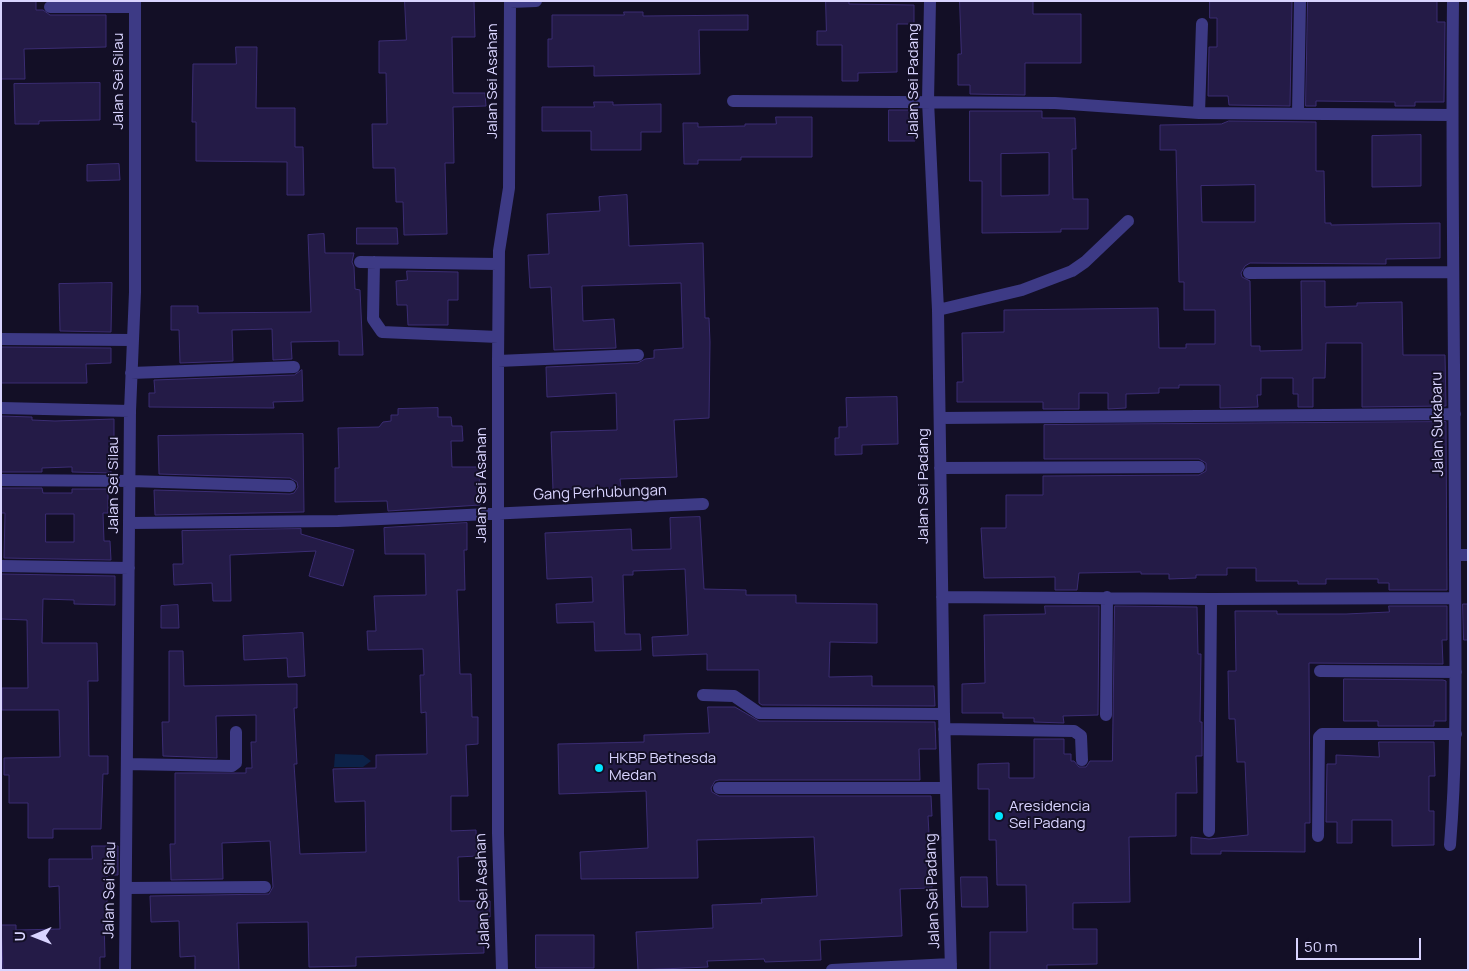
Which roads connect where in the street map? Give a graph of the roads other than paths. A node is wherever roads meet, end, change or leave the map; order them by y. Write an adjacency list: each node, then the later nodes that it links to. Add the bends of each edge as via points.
1 (536, 1): 5 (street)
2 (930, 1): 10 (street, Jalan Sei Padang)
3 (1300, 1): 12 (street)
4 (1453, 1): 13 (street, Jalan Sukabaru)
5 (510, 2): 17 (street, Jalan Sei Asahan, via 509,188)
6 (135, 4): 7 (street); 23 (street, Jalan Sei Silau, via 136,292)
7 (50, 7)
8 (1202, 24): 11 (street)
9 (733, 101): 10 (street)
10 (928, 101): 11 (street, via 1055,103); 20 (street, Jalan Sei Padang)
11 (1199, 113): 12 (street)
12 (1298, 114): 13 (street)
13 (1452, 115): 18 (street, Jalan Sukabaru)
14 (1128, 221): 20 (street, via 1086,262 1072,271 1022,290)
15 (360, 262): 16 (street)
16 (374, 262): 17 (street); 21 (street, via 374,319 382,332)
17 (498, 264): 21 (street, Jalan Sei Asahan)
18 (1451, 272): 19 (street); 30 (street, Jalan Sukabaru)
19 (1249, 273)
20 (938, 310): 31 (street, Jalan Sei Padang)
21 (498, 337): 25 (street, Jalan Sei Asahan)
22 (1, 339): 23 (street)
23 (132, 340): 27 (street, Jalan Sei Silau)
24 (638, 355): 25 (street)
25 (498, 361): 38 (street, Jalan Sei Asahan)
26 (294, 367): 27 (street)
27 (131, 373): 29 (street, Jalan Sei Silau)
28 (1, 408): 29 (street)
29 (130, 411): 35 (street, Jalan Sei Silau)
30 (1455, 414): 31 (street); 40 (street, Jalan Sukabaru)
31 (940, 418): 33 (street, Jalan Sei Padang)
32 (1198, 467): 33 (street)
33 (940, 468): 43 (street, Jalan Sei Padang)
34 (1, 480): 35 (street)
35 (131, 481): 36 (street); 39 (street, Jalan Sei Silau)
36 (290, 486)
37 (704, 504): 38 (street, Gang Perhubungan)
38 (498, 513): 39 (street, Gang Perhubungan, via 338,521); 66 (street, Jalan Sei Asahan, via 498,834)
39 (130, 523): 42 (street, Jalan Sei Silau)
40 (1461, 555): 45 (street, Jalan Sukabaru)
41 (1, 566): 42 (street)
42 (129, 568): 56 (street, Jalan Sei Silau)
43 (942, 596): 44 (street); 50 (street, Jalan Sei Padang)
44 (1107, 597): 46 (street); 51 (street)
45 (1455, 598): 46 (street); 48 (street, Jalan Sukabaru)
46 (1210, 599): 59 (street)
47 (1320, 671): 48 (street)
48 (1460, 679): 54 (street, Jalan Sukabaru)
49 (704, 695): 50 (street, via 734,696 759,713)
50 (944, 714): 52 (street, Jalan Sei Padang)
51 (1106, 715)
52 (944, 729): 55 (street, via 1074,731 1081,736); 58 (street, Jalan Sei Padang)
53 (236, 732): 56 (street, via 236,763 232,766)
54 (1456, 734): 60 (street, via 1322,734 1319,737); 61 (street, Jalan Sukabaru)
55 (1082, 760)
56 (127, 764): 62 (street, Jalan Sei Silau)
57 (719, 788): 58 (street)
58 (946, 788): 64 (street, Jalan Sei Padang)
59 (1209, 831)
60 (1318, 836)
61 (1450, 845)
62 (127, 888): 63 (street); 65 (street, Jalan Sei Silau)
63 (265, 888)
64 (951, 967): 67 (street)
65 (125, 970)
66 (502, 970)
67 (832, 970)

